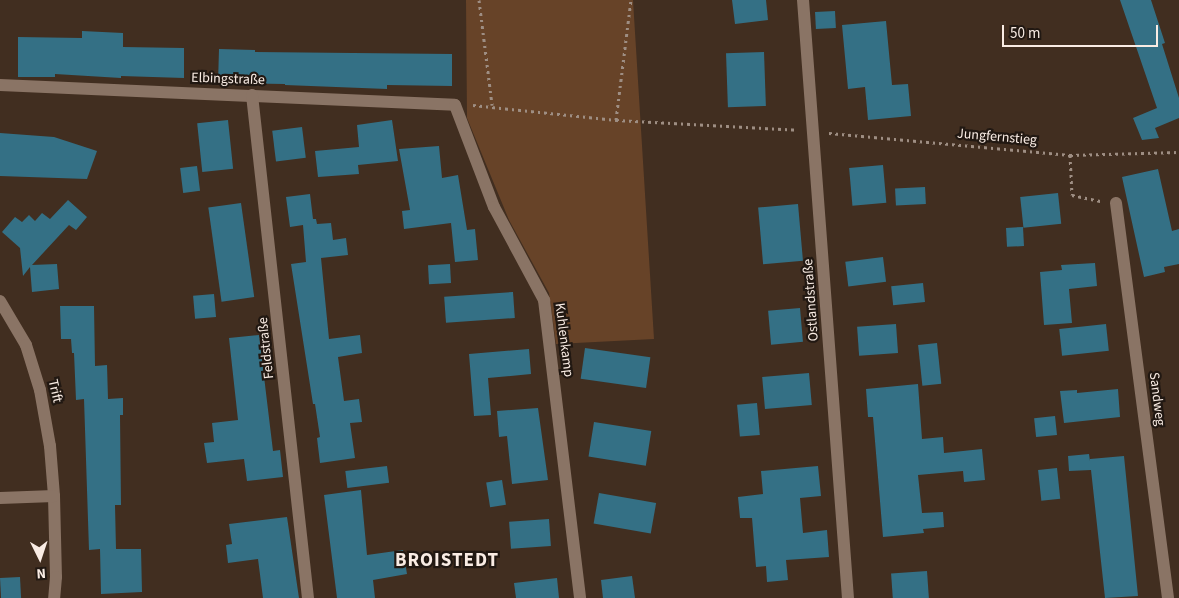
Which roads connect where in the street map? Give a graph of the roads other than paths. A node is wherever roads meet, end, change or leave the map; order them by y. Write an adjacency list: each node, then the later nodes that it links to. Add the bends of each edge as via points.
1 (803, 0): 12 (street, Ostlandstraße)
2 (0, 85): 3 (street, Elbingstraße)
3 (252, 95): 4 (street, Elbingstraße); 10 (street, Feldstraße)
4 (455, 104): 11 (street, Kuhlenkamp, via 494,207 544,300)
5 (1116, 203): 13 (street, Sandweg)
6 (0, 301): 7 (street, Trift, via 26,345 40,390 50,446)
7 (54, 496): 8 (street); 9 (street, Trift)
8 (0, 498)
9 (54, 598)
10 (308, 598)
11 (580, 598)
12 (848, 598)
13 (1168, 598)

